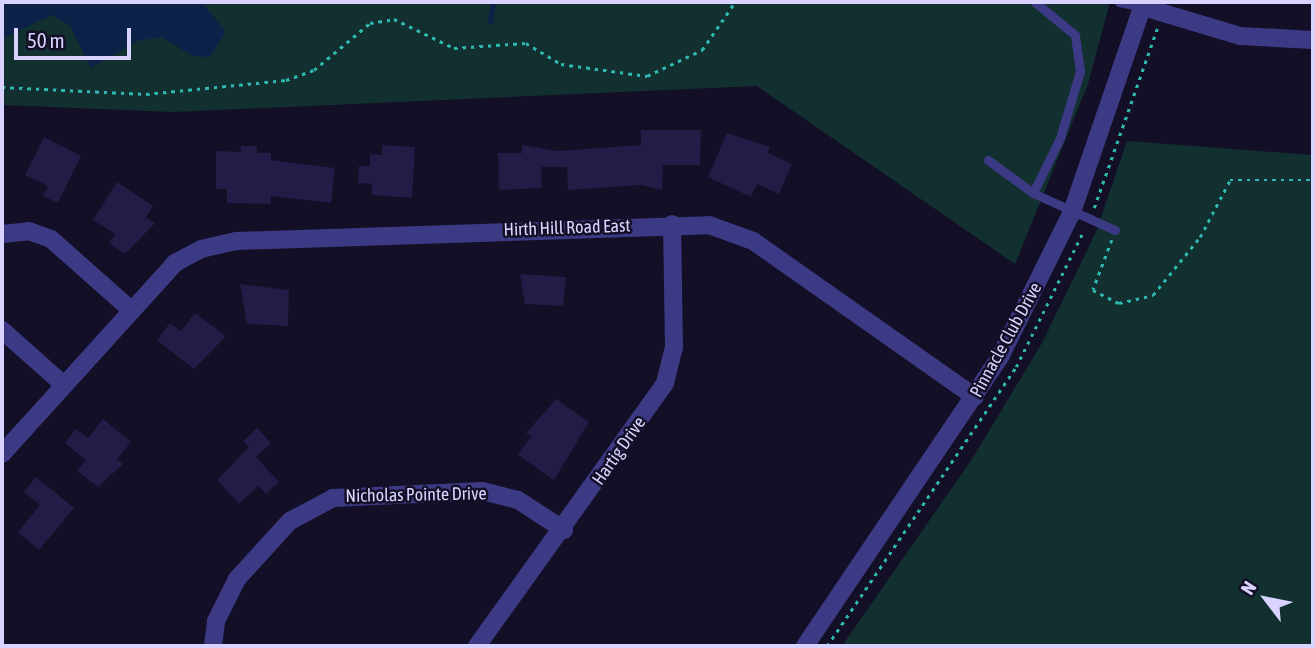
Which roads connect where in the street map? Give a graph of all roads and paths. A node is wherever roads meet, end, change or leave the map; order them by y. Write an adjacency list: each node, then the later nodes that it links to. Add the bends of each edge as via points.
1 (735, 2): 6 (path, via 702,50 647,76 561,64 526,43 454,48 394,19 370,23 314,70 286,80 146,93)
2 (1035, 2): 9 (lane, via 1075,35 1080,71 1060,138)
3 (1119, 2): 4 (lane)
4 (1144, 4): 5 (street, via 1240,36); 10 (street, Pinnacle Club Drive)
5 (1313, 40)
6 (2, 87)
7 (988, 160): 9 (lane)
8 (1313, 180): 12 (path, via 1230,180 1200,237 1153,295 1119,303 1093,290)
9 (1033, 193): 10 (lane)
10 (1072, 212): 12 (lane); 17 (street, Pinnacle Club Drive)
11 (672, 225): 14 (street, Hirth Hill Road East, via 237,241 188,255); 17 (street, Hirth Hill Road East, via 709,225 753,241); 19 (street, Hartig Drive, via 674,348 665,383)
12 (1115, 230)
13 (2, 234): 14 (street, via 29,231 51,239)
14 (131, 310): 16 (street, Hirth Hill Road East)
15 (2, 330): 16 (street)
16 (69, 380): 18 (street, Hirth Hill Road East)
17 (975, 397): 22 (street, Pinnacle Club Drive)
18 (2, 454)
19 (564, 530): 20 (street, Nicholas Pointe Drive, via 518,500 482,491 333,498 289,521 237,579 222,606); 21 (street, Hartig Drive)
20 (214, 646)
21 (477, 646)
22 (805, 646)

